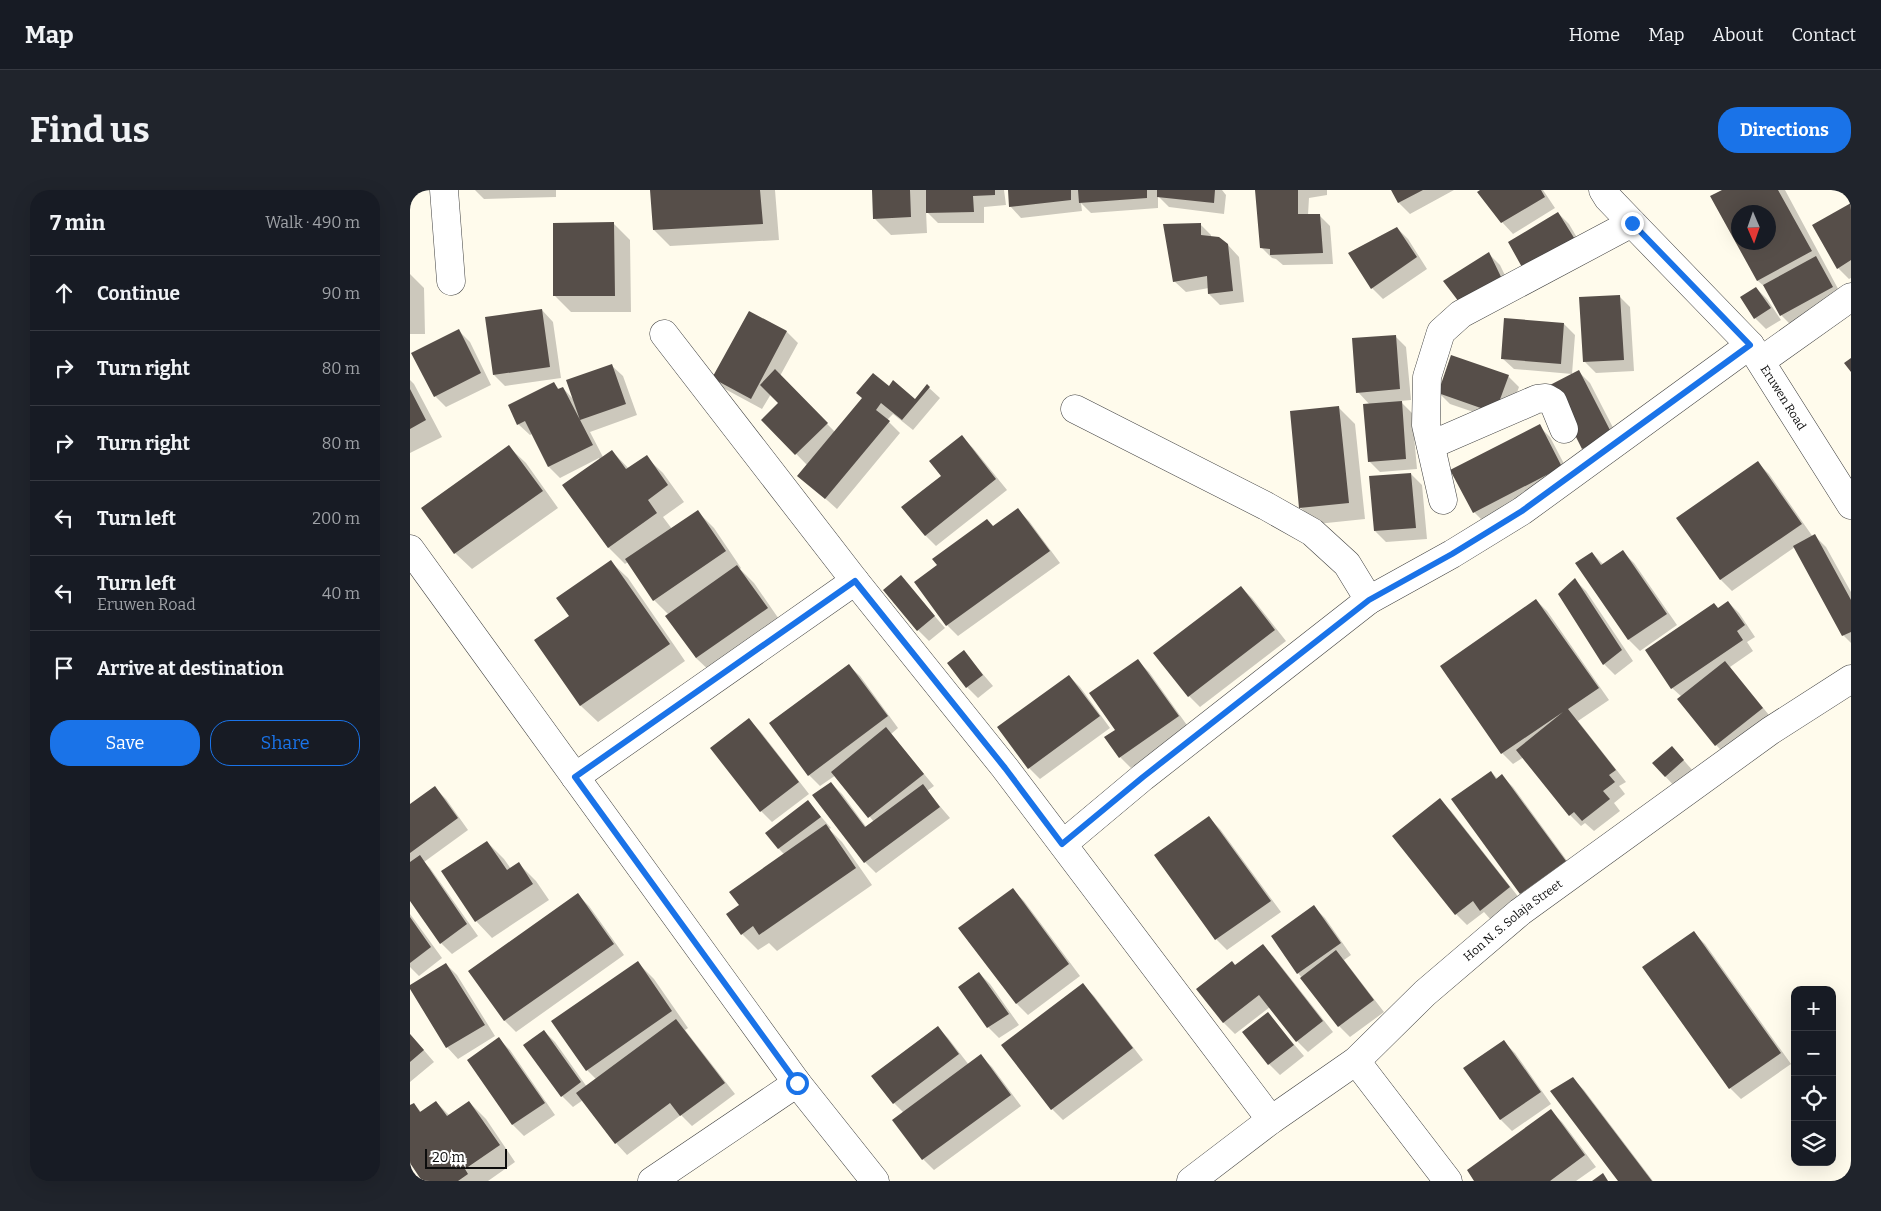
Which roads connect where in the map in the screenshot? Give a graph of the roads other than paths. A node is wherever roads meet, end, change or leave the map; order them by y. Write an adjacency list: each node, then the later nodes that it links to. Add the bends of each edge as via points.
1 (444, 190): 4 (street)
2 (1611, 193): 3 (street, Eruwen Road)
3 (1632, 223): 7 (street, Eruwen Road); 10 (street, via 1462,314 1441,332 1427,376 1426,425)
4 (451, 281)
5 (1851, 297): 7 (street)
6 (664, 334): 14 (street)
7 (1755, 353): 12 (street, Eruwen Road); 15 (street, via 1522,511)
8 (1075, 409): 15 (street, via 1312,532 1347,564)
9 (1564, 429): 10 (street, via 1553,402 1546,398 1537,399)
10 (1431, 445): 11 (street)
11 (1443, 500)
12 (1851, 505)
13 (410, 549): 17 (street)
14 (855, 581): 17 (street); 18 (street)
15 (1369, 600): 18 (street)
16 (1851, 679): 19 (street, Hon N. S. Solaja Street, via 1770,731 1520,912 1425,993)
17 (575, 777): 20 (street)
18 (1062, 844): 21 (street)
19 (1356, 1062): 21 (street, Hon N. S. Solaja Street); 25 (street)
20 (797, 1083): 22 (street); 23 (street)
21 (1272, 1120): 24 (street, Hon N. S. Solaja Street)
22 (652, 1181)
23 (875, 1181)
24 (1191, 1181)
25 (1448, 1181)

